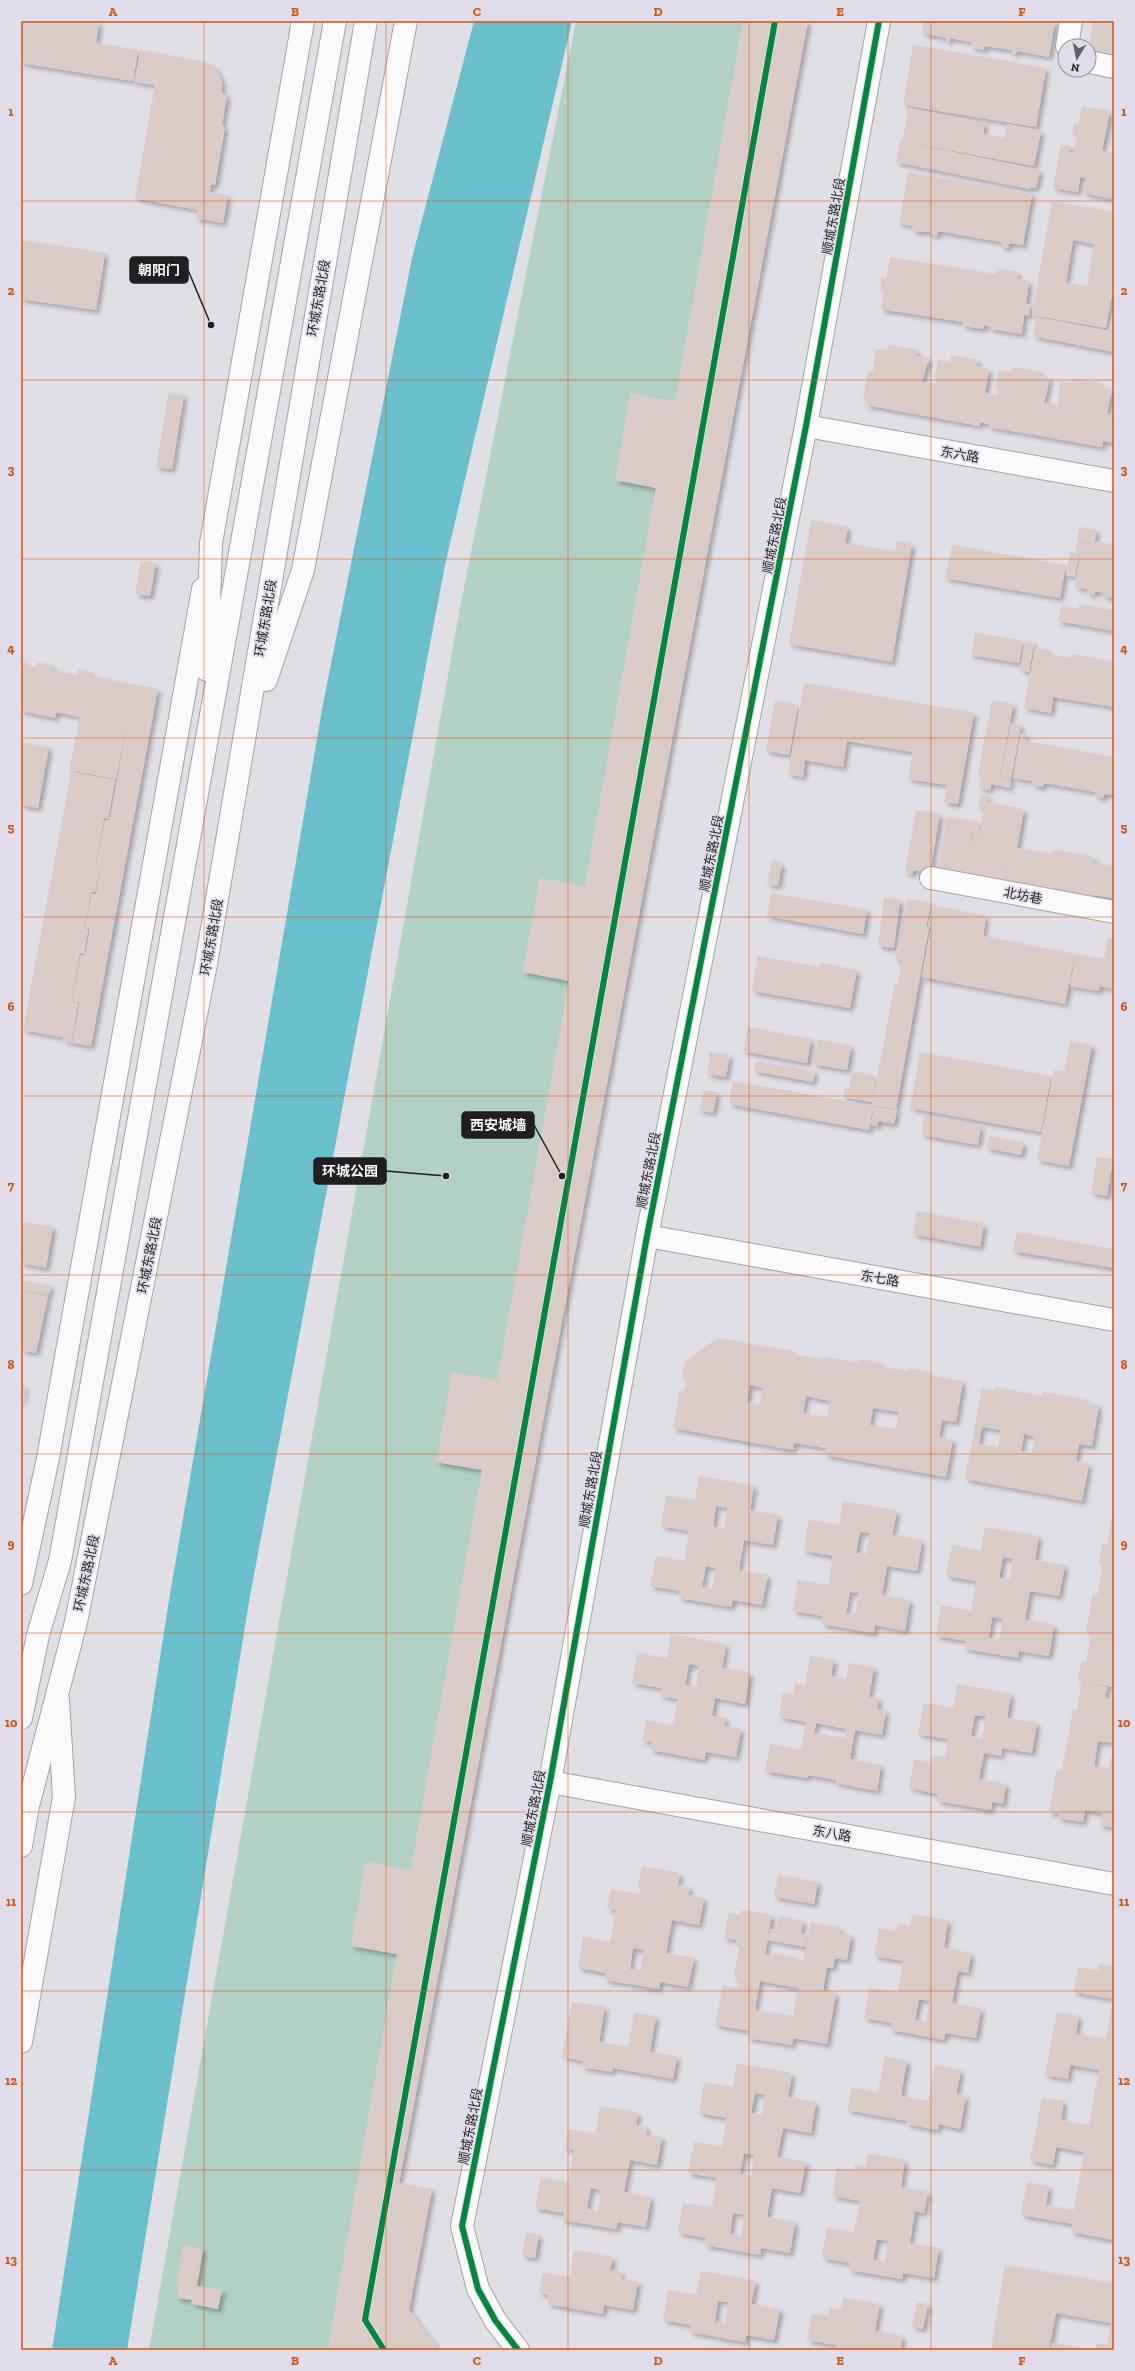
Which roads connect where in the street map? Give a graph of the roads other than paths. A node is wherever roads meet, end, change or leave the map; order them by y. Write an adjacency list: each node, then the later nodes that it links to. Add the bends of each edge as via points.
1 (303, 21): 12 (street)
2 (335, 21): 13 (street, via 277,353)
3 (366, 21): 14 (street, 环城东路北段)
4 (406, 21): 14 (street, via 303,570)
5 (879, 21): 10 (street, 顺城东路北段)
6 (1071, 21): 7 (street)
7 (1068, 38)
8 (1097, 63): 9 (street)
9 (1114, 66)
10 (806, 426): 11 (street, 东六路); 17 (street, 顺城东路北段)
11 (1114, 481)
12 (211, 543): 13 (street); 19 (street, via 48,1458)
13 (205, 739): 21 (street, via 60,1561 38,1635)
14 (245, 742): 20 (street, 环城东路北段, via 206,964 76,1622)
15 (931, 878): 16 (street, 北坊巷)
16 (1114, 912)
17 (647, 1236): 18 (street, 东七路); 22 (street, 顺城东路北段)
18 (1114, 1320)
19 (21, 1584)
20 (57, 1694): 23 (street, 环城东路北段, via 28,1806); 25 (street, via 64,1797)
21 (21, 1715)
22 (550, 1782): 24 (street, 东八路); 26 (street, 顺城东路北段, via 462,2226 478,2289 495,2320)
23 (21, 1846)
24 (1114, 1884)
25 (21, 2042)
26 (518, 2350)

